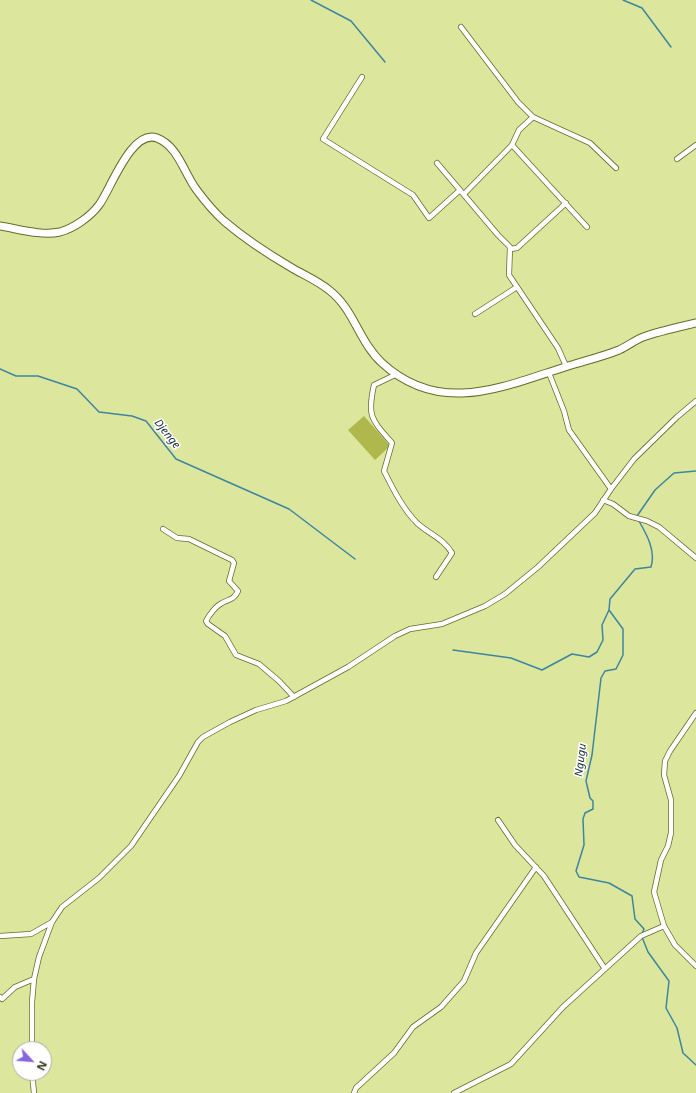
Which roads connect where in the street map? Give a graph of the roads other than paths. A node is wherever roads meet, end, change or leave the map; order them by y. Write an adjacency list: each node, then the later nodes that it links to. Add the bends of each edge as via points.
1 (461, 27): 3 (street, via 518,102)
2 (362, 77): 9 (street, via 323,139 412,195 429,218)
3 (533, 117): 4 (street, via 520,130); 8 (street, via 590,142)
4 (512, 145): 10 (street); 11 (street)
5 (696, 145): 6 (street)
6 (677, 159)
7 (437, 163): 9 (street)
8 (616, 168)
9 (460, 190): 10 (street)
10 (464, 194): 14 (street)
11 (566, 204): 13 (street); 14 (street, via 516,248)
12 (0, 226): 20 (main road, via 48,233 71,228 84,220 98,206 130,149 141,140 154,137 172,149 195,187 224,220 262,250 328,289 342,301 371,350 382,363)
13 (587, 227)
14 (510, 249): 15 (street, via 510,275)
15 (517, 287): 16 (street); 18 (street, via 558,348)
16 (475, 314)
17 (696, 323): 18 (main road, via 644,337 619,350)
18 (566, 366): 19 (main road)
19 (548, 373): 20 (main road, via 493,390 468,394 438,392); 22 (street, via 564,410 569,430)
20 (397, 374): 26 (street, via 374,384 370,414 374,423 392,443 384,471 396,495 417,522 447,544 452,553)
21 (696, 401): 22 (street, via 634,459)
22 (611, 489): 23 (street)
23 (603, 500): 25 (street, via 629,516 649,522 677,540); 27 (street, via 595,513 538,567 486,606 442,624 410,629 395,636 348,667)
24 (162, 529): 27 (street, via 177,538 189,540 232,560 234,563 229,581 238,591 232,600 221,603 206,621 225,636 236,655 259,664)
25 (696, 558)
26 (436, 577)
27 (294, 697): 31 (street, via 230,722 203,737 135,841 99,878 62,907)
28 (696, 713): 32 (street, via 665,761 664,775 671,800 671,833 661,860 654,892)
29 (498, 820): 30 (street, via 515,845)
30 (536, 867): 35 (street); 41 (street, via 476,953 464,981 441,1006 413,1027 394,1053 356,1088)
31 (52, 922): 33 (street, via 31,934); 36 (street)
32 (664, 926): 34 (street, via 675,945); 35 (street, via 642,936)
33 (0, 936)
34 (696, 966)
35 (605, 969): 42 (street, via 562,1007 510,1064)
36 (34, 979): 37 (street, via 15,987); 38 (street)
37 (0, 998)
38 (32, 1041)
39 (33, 1081): 40 (street)
40 (34, 1093)
41 (354, 1093)
42 (454, 1093)

